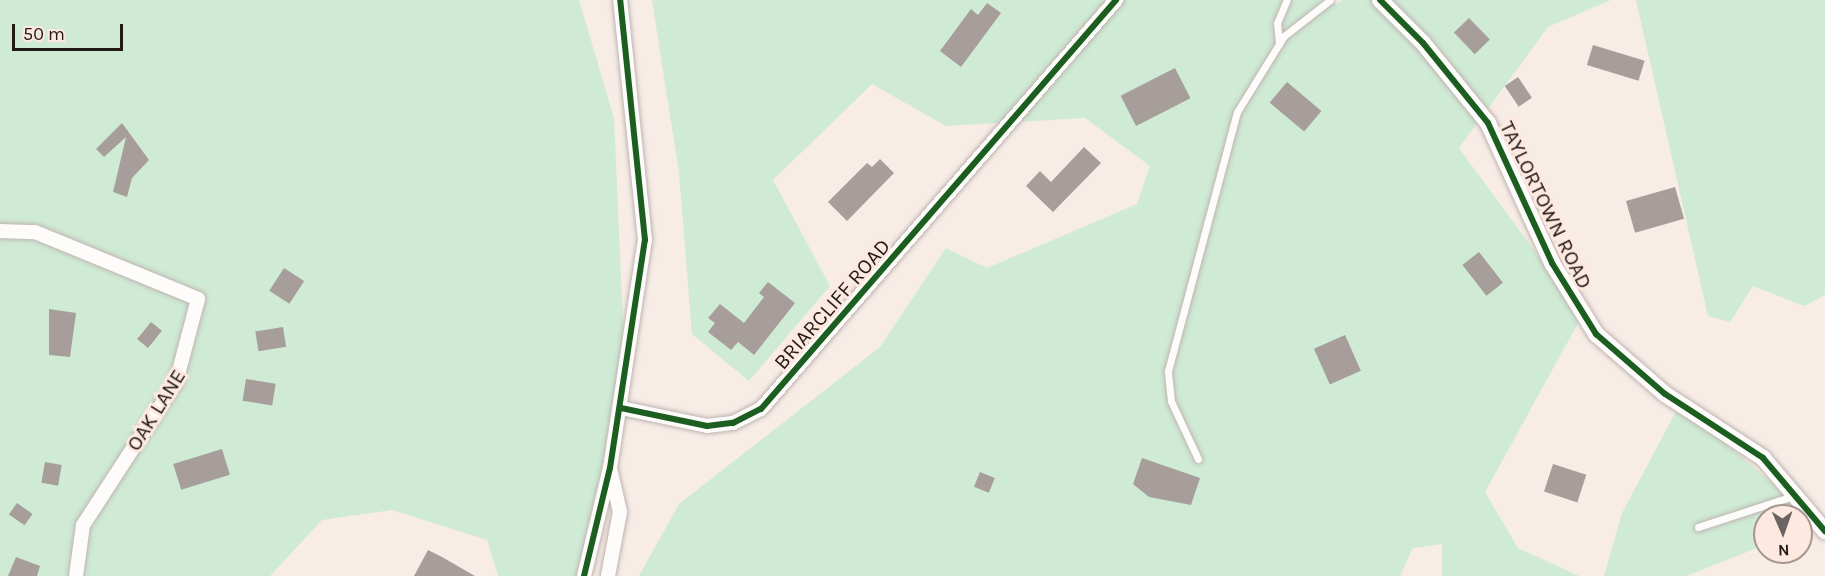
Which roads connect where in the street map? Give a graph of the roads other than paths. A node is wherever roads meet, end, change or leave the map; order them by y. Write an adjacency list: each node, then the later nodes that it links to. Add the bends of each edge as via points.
1 (620, 0): 8 (street, via 645,230)
2 (1116, 0): 8 (street, BRIARCLIFF ROAD, via 761,409 733,423 707,426)
3 (1287, 0): 6 (lane, via 1277,23)
4 (1330, 0): 6 (lane)
5 (1380, 0): 11 (street, TAYLORTOWN ROAD, via 1423,43 1488,123 1552,263 1596,334 1657,388 1763,458)
6 (1279, 44): 9 (lane, via 1237,112 1168,371 1171,401)
7 (0, 231): 14 (street, OAK LANE, via 35,232 198,299 176,382 83,525)
8 (621, 408): 10 (street)
9 (1198, 459)
10 (610, 468): 15 (street); 16 (street, via 620,512)
11 (1798, 494): 12 (lane); 13 (street, TAYLORTOWN ROAD)
12 (1698, 527)
13 (1825, 531)
14 (76, 576)
15 (584, 576)
16 (608, 576)

